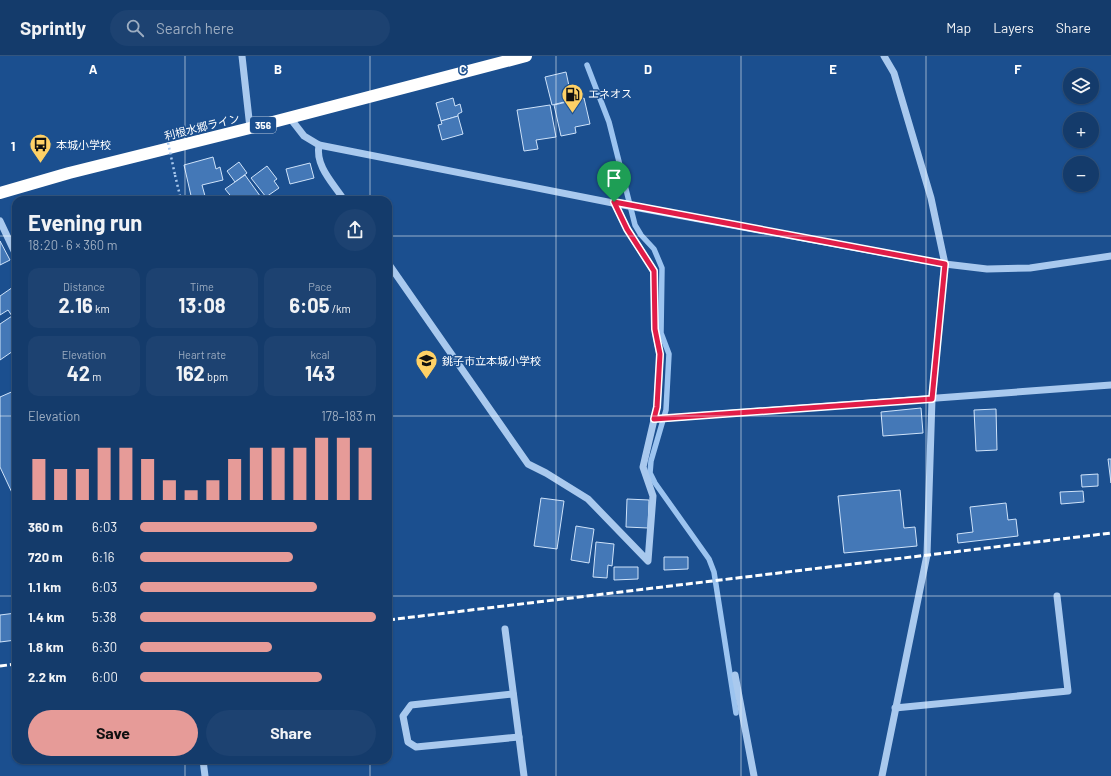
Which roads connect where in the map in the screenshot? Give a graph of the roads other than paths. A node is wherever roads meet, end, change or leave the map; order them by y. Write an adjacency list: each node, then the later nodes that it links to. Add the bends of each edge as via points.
1 (242, 56): 5 (street)
2 (526, 56): 4 (highway, 利根水郷ライン / 356)
3 (884, 56): 13 (street, via 894,73 931,198)
4 (290, 118): 5 (highway, 利根水郷ライン / 356); 6 (street, via 304,136)
5 (250, 128): 7 (highway, 利根水郷ライン / 356)
6 (319, 145): 8 (street, via 317,154 320,164); 9 (street)
7 (0, 192)
8 (341, 196)
9 (614, 202): 13 (street); 17 (street, via 627,229 654,271 655,329 660,354)
10 (0, 221): 11 (street)
11 (12, 246)
12 (1111, 256): 13 (street, via 1030,268 987,269)
13 (945, 264): 16 (street)
14 (392, 269): 17 (street, via 528,464 588,499 648,561 653,496 643,467)
15 (1111, 385): 16 (street)
16 (932, 399): 17 (street); 22 (street, via 927,555)
17 (654, 419)
18 (1057, 596): 22 (street, via 1068,691)
19 (505, 629): 21 (street)
20 (735, 675): 27 (street)
21 (513, 694): 23 (street); 23 (street, via 411,705 403,716 408,742 416,747)
22 (895, 708): 28 (street)
23 (519, 737): 26 (street)
24 (204, 764): 25 (street)
25 (205, 776)
26 (524, 776)
27 (754, 776)
28 (882, 776)

